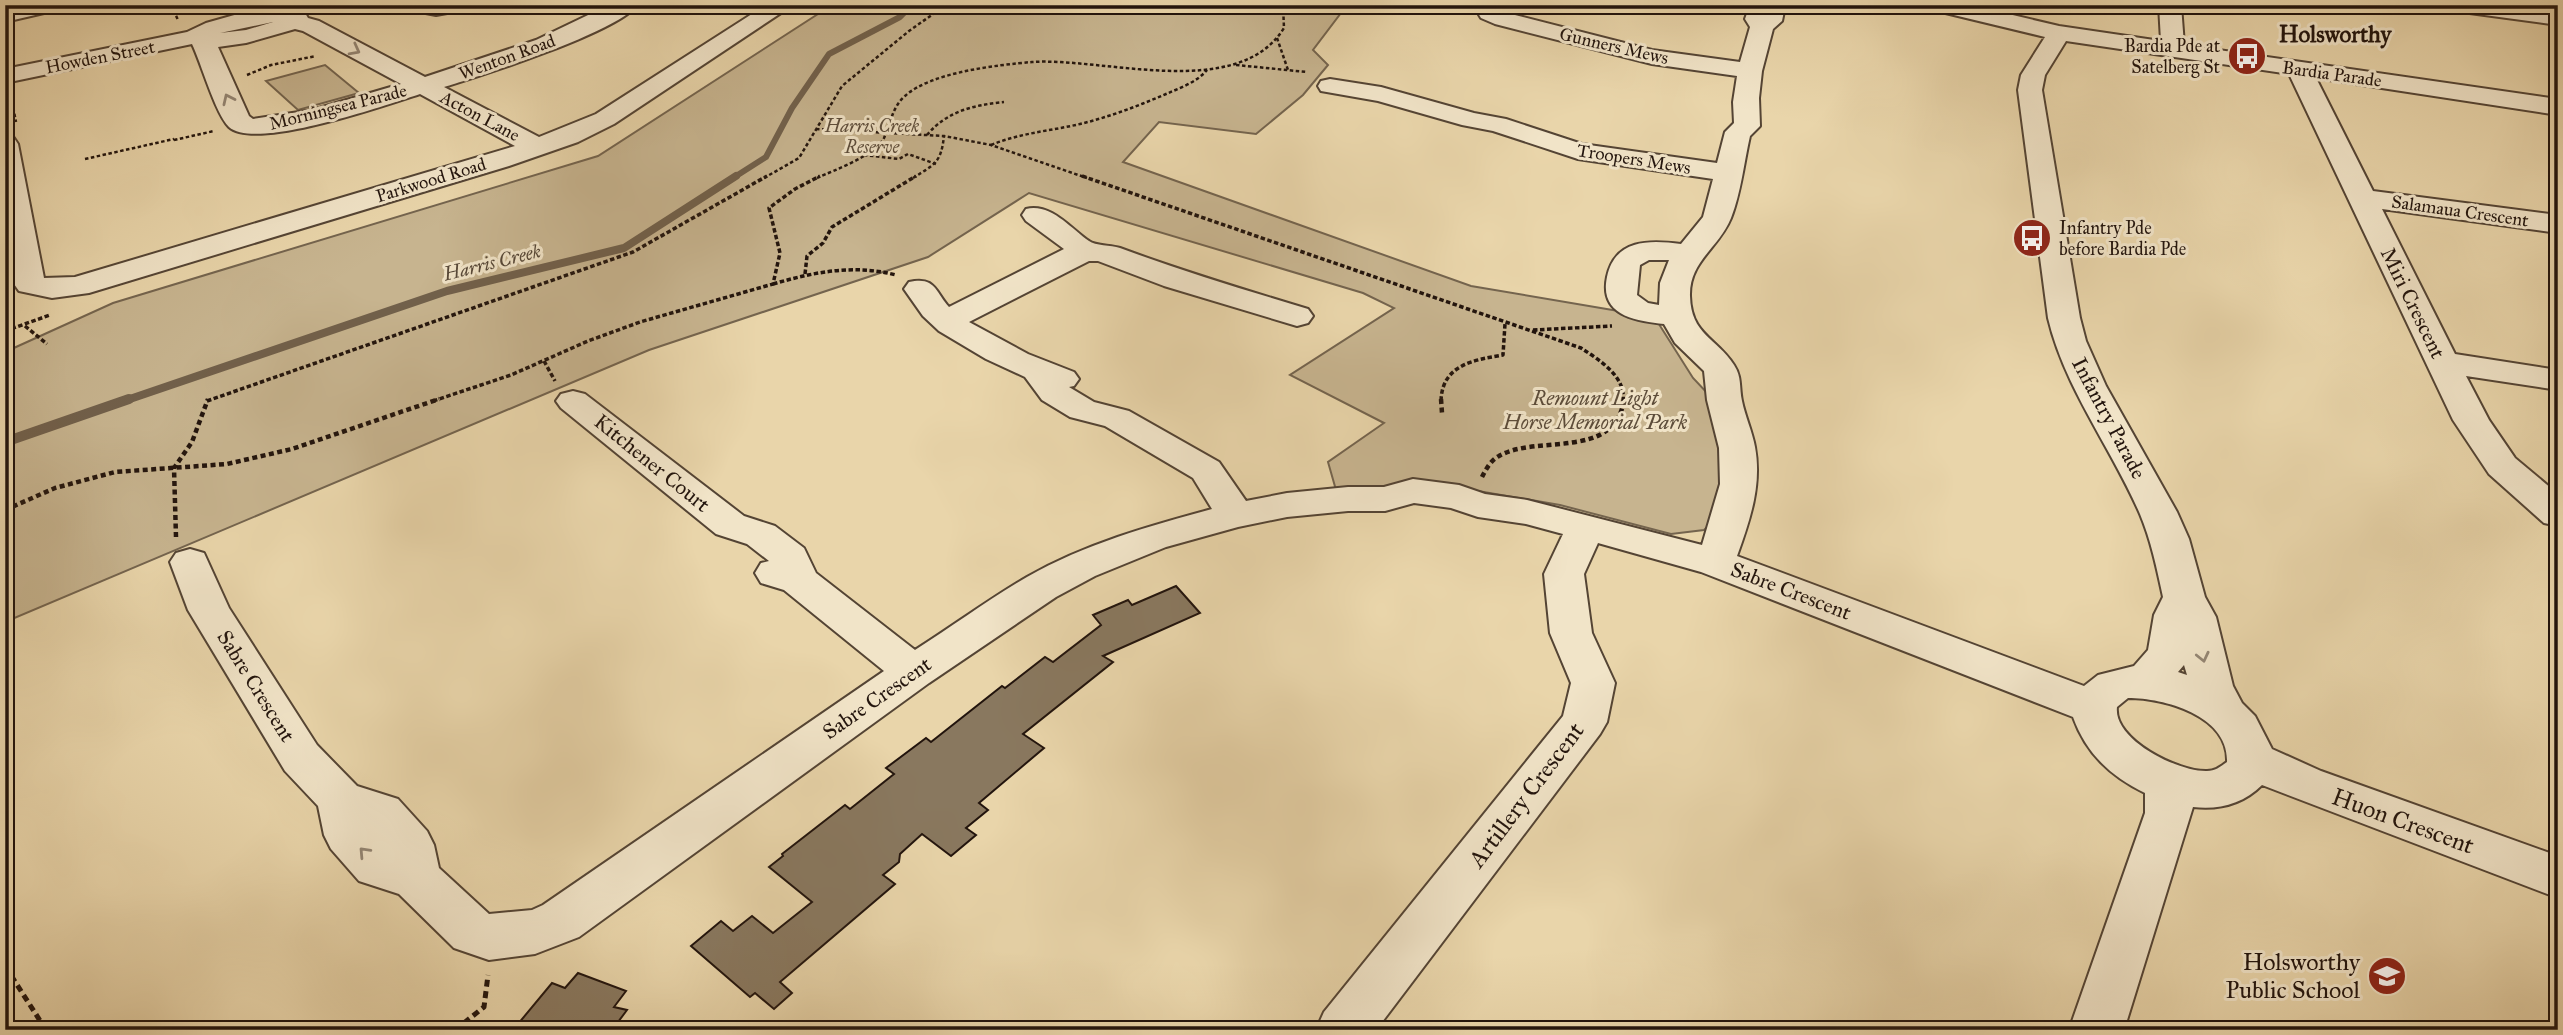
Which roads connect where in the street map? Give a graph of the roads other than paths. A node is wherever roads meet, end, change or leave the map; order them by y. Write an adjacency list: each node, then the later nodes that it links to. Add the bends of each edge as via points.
1 (49, 5): 12 (street)
2 (418, 5): 3 (street)
3 (456, 5)
4 (626, 5): 21 (street, Wenton Road, via 541,46)
5 (782, 5): 25 (street, Parkwood Road, via 605,119)
6 (1484, 5): 19 (street, Gunners Mews, via 1503,19 1652,57)
7 (1941, 5): 16 (street, Bardia Parade)
8 (2170, 5): 17 (street)
9 (2462, 5): 13 (street)
10 (320, 8): 11 (street, Howden Street)
11 (287, 14): 15 (street, Howden Street); 21 (street, Morningsea Parade, one-way to 21)
12 (5, 15)
13 (2558, 18)
14 (1762, 26): 19 (street)
15 (197, 31): 20 (street, Howden Street); 21 (street, Morningsea Parade, one-way to 15, via 316,115 248,127 238,121)
16 (2059, 33): 17 (street, Bardia Parade); 44 (street, Infantry Parade, via 2033,75 2030,90 2064,318 2078,364 2158,512)
17 (2173, 51): 18 (street, Bardia Parade)
18 (2299, 69): 23 (street, Bardia Parade); 27 (street, Miri Crescent)
19 (1750, 71): 26 (street, via 1747,126 1738,132)
20 (7, 82)
21 (423, 86): 25 (street, Acton Lane)
22 (1330, 86): 26 (street, Troopers Mews, via 1390,96 1471,120 1489,130 1591,154)
23 (2558, 107)
24 (11, 137): 25 (street, Parkwood Road, via 29,281 52,289 102,280)
25 (537, 147)
26 (1728, 173): 31 (street, via 1713,226)
27 (2361, 198): 29 (street, Salamaua Crescent); 36 (street, Miri Crescent)
28 (1036, 215): 30 (street)
29 (2558, 224)
30 (1083, 253): 33 (street, via 1102,252); 34 (street)
31 (1687, 254): 35 (street, via 1675,284); 35 (street, via 1637,251 1625,261 1621,295 1627,304)
32 (920, 289): 34 (street)
33 (1297, 316)
34 (947, 321): 40 (street, via 1038,372 1054,393 1083,410 1117,418 1206,470)
35 (1673, 323): 43 (street, via 1703,379 1724,400 1735,433 1740,485)
36 (2441, 362): 37 (street); 39 (street, Miri Crescent, via 2485,445 2502,466)
37 (2558, 380)
38 (573, 401): 45 (street, Kitchener Court, via 730,525 739,548 767,570 798,580)
39 (2558, 514)
40 (1234, 515): 41 (street, Sabre Crescent, via 1318,502 1385,499 1437,513 1478,505 1527,512); 45 (street, Sabre Crescent, via 1152,538 1081,567 1005,609)
41 (1585, 528): 43 (street, Sabre Crescent); 52 (street, Artillery Crescent, via 1564,574 1571,633 1593,683 1584,722)
42 (190, 562): 45 (street, Sabre Crescent, via 209,610 292,743 340,799 348,835 377,866 416,877 472,932 489,937 534,932 561,920)
43 (1715, 562): 47 (street, Sabre Crescent)
44 (2184, 597): 46 (street, Infantry Parade, via 2175,615 2168,656); 48 (street, Infantry Parade, one-way to 48, via 2195,617 2211,685)
45 (914, 672)
46 (2145, 682): 47 (street, via 2110,687); 48 (street, via 2188,692)
47 (2094, 707): 50 (street, via 2095,722 2112,748 2144,772)
48 (2227, 716): 49 (street, Infantry Parade, via 2245,738)
49 (2251, 760): 50 (street, via 2245,774 2230,785 2196,788); 51 (street, Huon Crescent, via 2304,784)
50 (2169, 782): 53 (street, via 2169,813)
51 (2558, 877)
52 (1343, 1030)
53 (2096, 1030)

